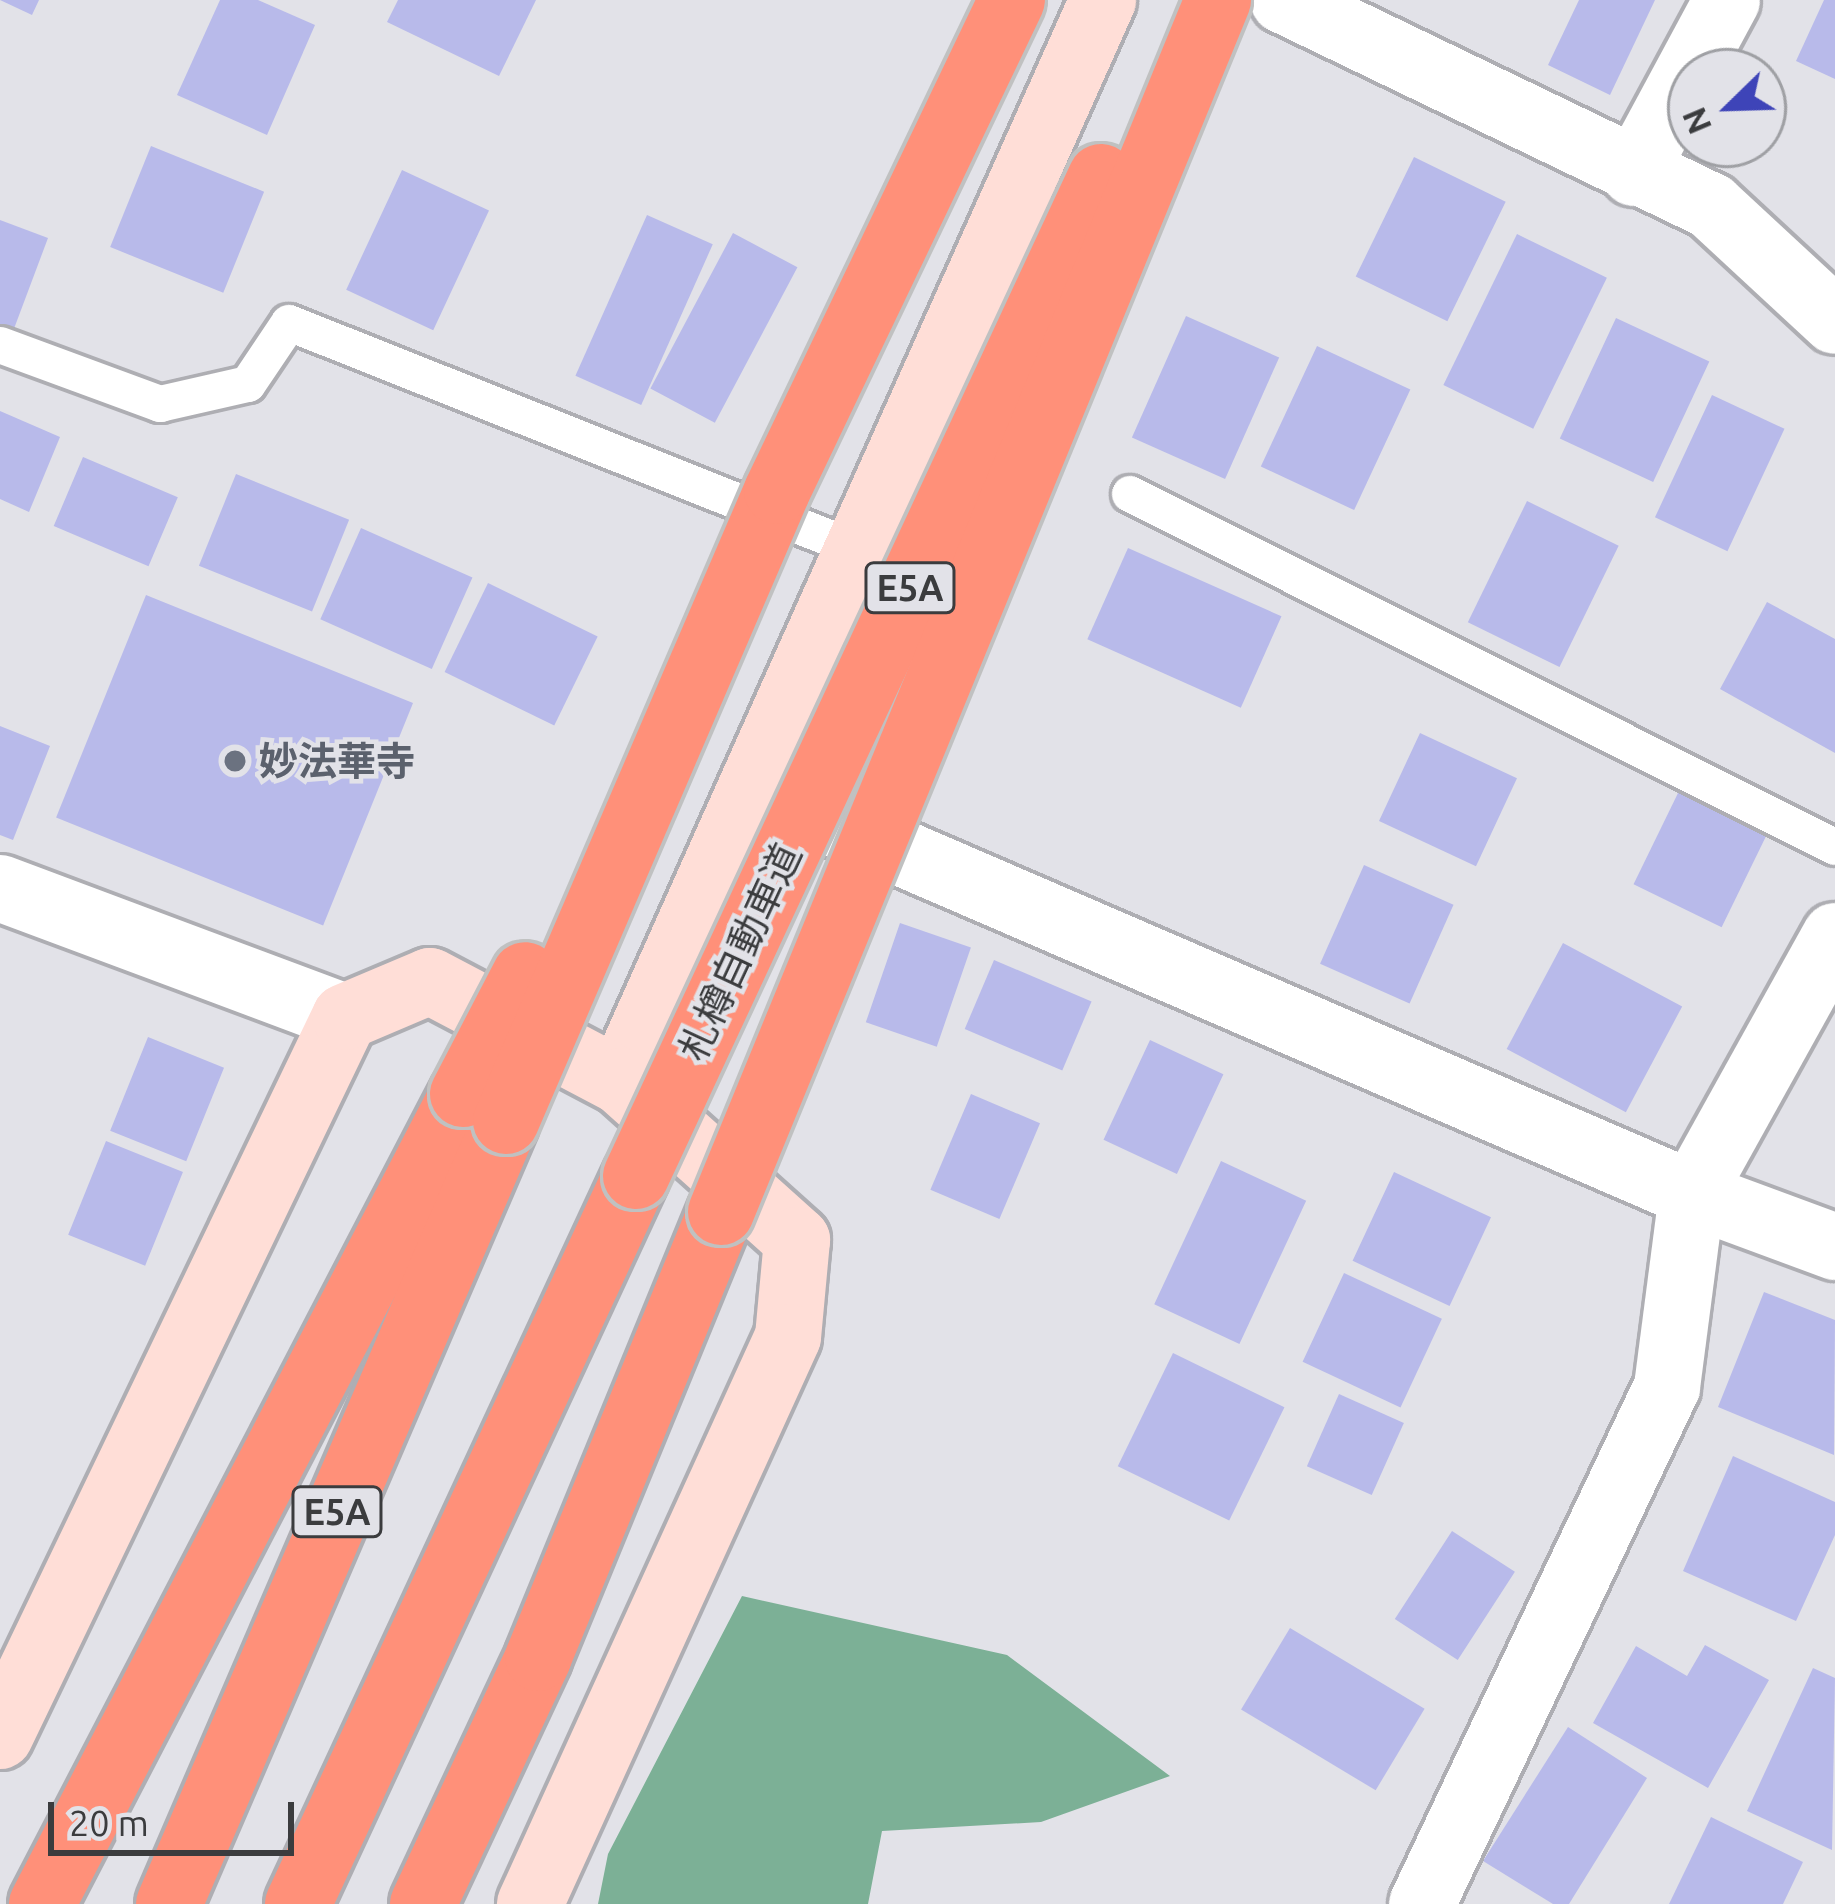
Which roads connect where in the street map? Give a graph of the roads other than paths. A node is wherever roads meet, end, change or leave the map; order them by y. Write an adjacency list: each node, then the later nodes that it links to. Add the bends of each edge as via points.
1 (1012, 0): 18 (highway, E5A, bridge)
2 (1102, 0): 11 (street)
3 (1183, 0): 24 (highway, 札樽自動車道 / E5A, bridge)
4 (1218, 0): 25 (highway, bridge, via 538,1658)
5 (1283, 0): 7 (street)
6 (1727, 0): 7 (street)
7 (1634, 172): 8 (street, via 1711,206)
8 (1835, 321)
9 (0, 345): 11 (lane, via 160,404 248,384 289,323)
10 (1130, 494): 13 (lane)
11 (857, 549): 12 (street)
12 (752, 789): 17 (street); 19 (street)
13 (1835, 847)
14 (0, 888): 16 (street)
15 (1835, 936): 19 (street)
16 (345, 1018): 17 (street, via 430,981); 21 (street)
17 (620, 1081): 26 (street, via 797,1240 788,1337)
18 (485, 1107): 22 (highway); 23 (highway, E5A)
19 (1692, 1194): 20 (street); 27 (street, via 1667,1387)
20 (1835, 1247)
21 (0, 1736)
22 (42, 1904)
23 (169, 1904)
24 (298, 1904)
25 (423, 1904)
26 (530, 1904)
27 (1422, 1904)

